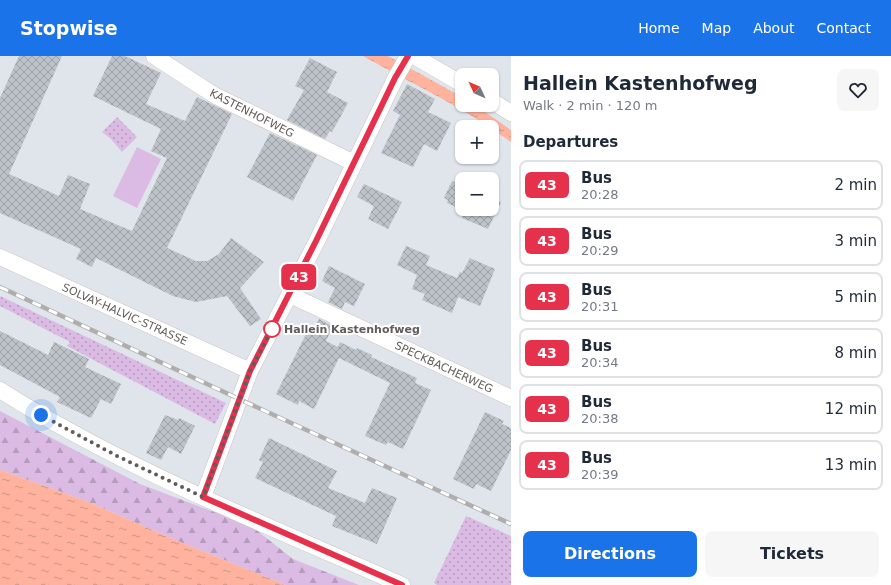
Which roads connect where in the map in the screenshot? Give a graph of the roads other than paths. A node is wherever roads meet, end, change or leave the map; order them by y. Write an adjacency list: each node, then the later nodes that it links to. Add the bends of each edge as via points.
1 (154, 56): 4 (street, KASTENHOFWEG, via 216,96)
2 (409, 58): 3 (street); 4 (street, via 395,78)
3 (455, 81)
4 (354, 163): 6 (street)
5 (0, 257): 7 (street, SOLVAY-HALVIC-STRASSE)
6 (290, 295): 7 (street); 9 (street, SPECKBACHERWEG)
7 (250, 371): 10 (street)
8 (0, 390): 10 (street, via 117,456)
9 (511, 398)
10 (203, 497): 11 (street)
11 (402, 585)

